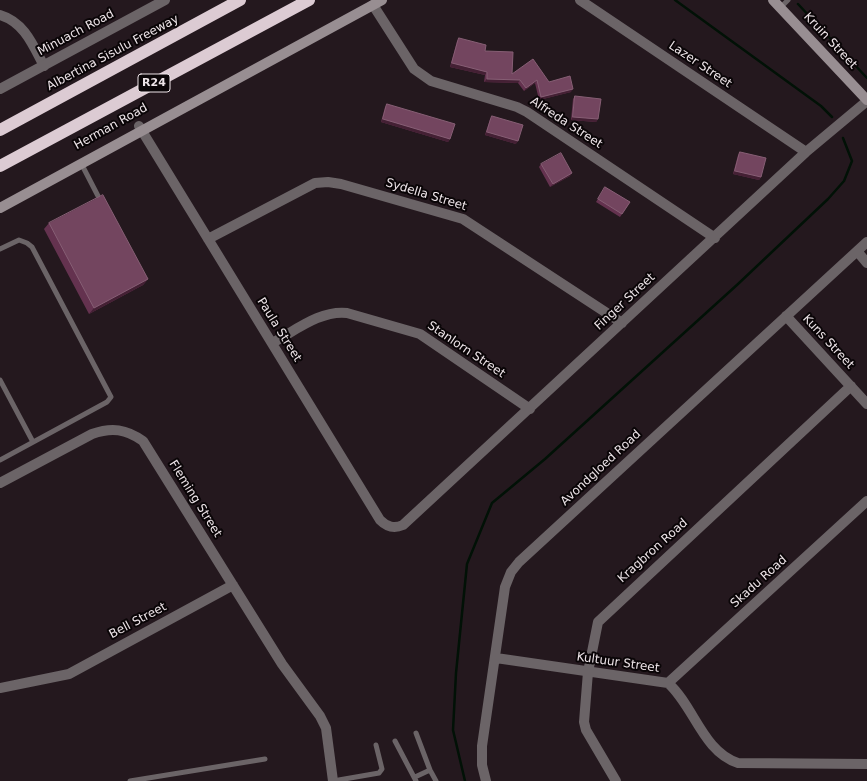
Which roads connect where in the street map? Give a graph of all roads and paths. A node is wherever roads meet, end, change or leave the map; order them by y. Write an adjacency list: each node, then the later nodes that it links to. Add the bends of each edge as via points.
1 (165, 0): 9 (street, Minuach Road)
2 (240, 0): 13 (highway, Albertina Sisulu Freeway / R24)
3 (309, 0): 16 (highway, R24)
4 (580, 0): 14 (street, Lazer Street)
5 (773, 0): 7 (main road, Kruin Street)
6 (378, 2): 12 (main road, Herman Road, via 246,73 226,80); 20 (street, Alfreda Street, via 414,69 421,75 431,81 527,112)
7 (784, 4): 11 (main road, Kruin Street)
8 (0, 15): 9 (street, via 23,29)
9 (44, 66): 10 (street, Minuach Road)
10 (0, 90)
11 (867, 100): 14 (street, Finger Street)
12 (141, 128): 15 (main road, Herman Road); 17 (main road, Herman Road, via 68,165); 21 (street, Paula Street)
13 (0, 130)
14 (806, 152): 20 (street, Finger Street)
15 (82, 165): 17 (main road, Herman Road); 18 (lane)
16 (0, 166)
17 (57, 177): 19 (main road, Herman Road)
18 (98, 196)
19 (0, 208)
20 (715, 238): 27 (street, Finger Street)
21 (208, 239): 27 (street, Sydella Street, via 315,183 341,184 463,219); 28 (street, Paula Street)
22 (867, 242): 24 (street, Avondgloed Road)
23 (0, 249): 33 (lane, via 19,240 32,247 111,396 107,402)
24 (857, 251): 25 (street); 26 (street, Avondgloed Road)
25 (867, 263)
26 (786, 316): 30 (street, Kuns Street); 39 (street, Avondgloed Road, via 519,562 511,572 505,587)
27 (622, 322): 32 (street, Finger Street)
28 (272, 343): 32 (street, Stanlorn Street, via 322,315 347,313 420,334); 37 (street, Paula Street, via 380,520 390,527)
29 (0, 380): 33 (lane)
30 (851, 386): 31 (street, Kuns Street); 40 (street, Kragbron Road, via 600,618)
31 (867, 404)
32 (530, 409): 37 (street, Finger Street)
33 (33, 442): 34 (lane)
34 (0, 460)
35 (0, 483): 38 (street, Fleming Street, via 92,434 111,429 128,432 148,446)
36 (867, 501): 41 (street, Skadu Road)
37 (403, 525)
38 (233, 585): 42 (street, Bell Street, via 69,674); 51 (street, Fleming Street, via 282,664 320,716 326,728)
39 (496, 658): 40 (street, Kultuur Street); 53 (street, Avondgloed Road, via 482,746 482,765)
40 (588, 672): 41 (street, Kultuur Street); 54 (street, Kragbron Road, via 584,726)
41 (668, 683): 47 (street, Kultuur Street, via 677,692 715,749 732,762)
42 (0, 688)
43 (416, 733): 48 (lane)
44 (396, 741): 49 (lane)
45 (376, 745): 51 (lane, via 382,764 379,773)
46 (265, 759): 50 (lane)
47 (867, 764)
48 (430, 770): 49 (lane); 52 (lane)
49 (415, 779)
50 (130, 781)
51 (333, 781)
52 (436, 781)
53 (486, 781)
54 (616, 781)

